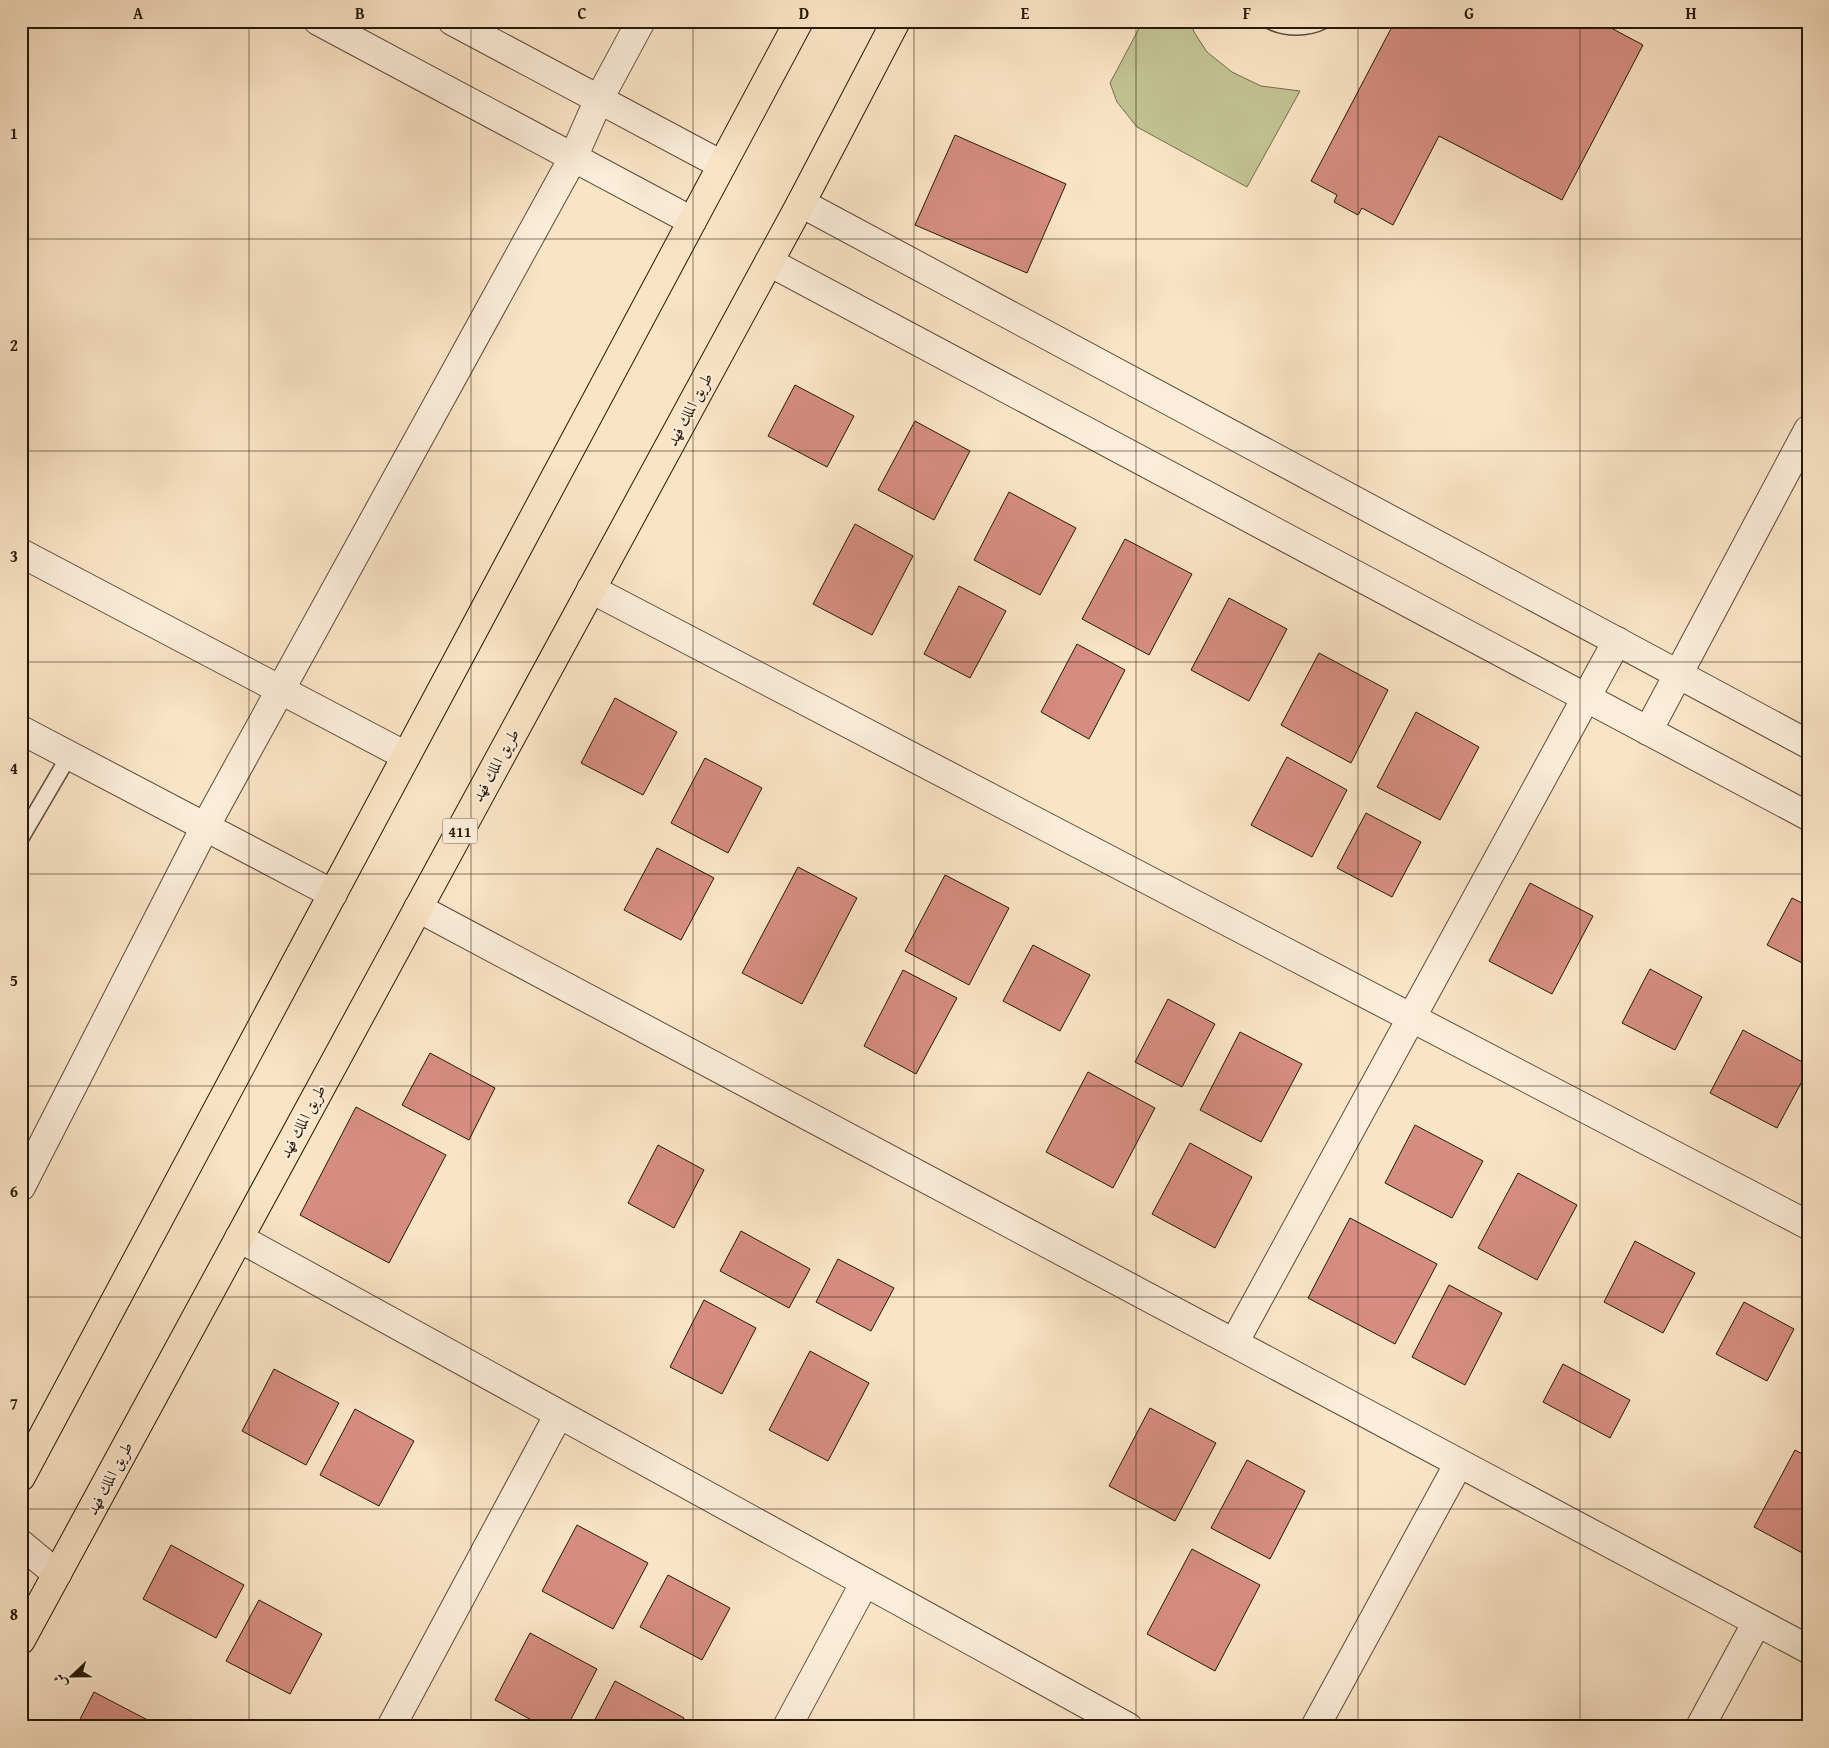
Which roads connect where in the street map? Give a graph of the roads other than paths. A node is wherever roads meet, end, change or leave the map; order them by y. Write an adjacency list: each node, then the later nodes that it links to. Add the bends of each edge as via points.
1 (318, 21): 9 (street)
2 (452, 21): 8 (street)
3 (640, 21): 8 (street)
4 (800, 21): 10 (main road)
5 (896, 21): 11 (main road, طريق الملك فهد / 411)
6 (1270, 21): 7 (lane, via 1279,26 1300,27)
7 (1323, 21)
8 (599, 99): 9 (street); 10 (street)
9 (573, 158): 12 (street); 19 (street)
10 (722, 165): 12 (main road)
11 (801, 203): 13 (main road, طريق الملك فهد / 411); 17 (street)
12 (692, 221): 25 (main road)
13 (768, 262): 16 (main road, طريق الملك فهد / 411); 20 (street)
14 (1808, 430): 18 (street)
15 (21, 553): 19 (street)
16 (592, 589): 30 (main road, طريق الملك فهد / 411); 31 (street)
17 (1617, 641): 18 (street); 20 (street)
18 (1678, 674): 22 (street); 23 (street)
19 (280, 690): 25 (street); 27 (street)
20 (1586, 698): 22 (street); 31 (street)
21 (21, 730): 24 (street)
22 (1648, 731): 26 (street)
23 (1808, 744)
24 (69, 756): 27 (street); 28 (lane)
25 (406, 756): 29 (main road)
26 (1808, 816)
27 (205, 827): 29 (street); 32 (street)
28 (21, 838)
29 (333, 894): 38 (main road)
30 (418, 908): 34 (main road, طريق الملك فهد / 411); 35 (street)
31 (1411, 1018): 33 (street); 35 (street)
32 (21, 1187)
33 (1808, 1225)
34 (239, 1238): 36 (street); 41 (main road, طريق الملك فهد / 411)
35 (1234, 1343): 37 (street)
36 (559, 1414): 42 (street); 46 (street)
37 (1459, 1463): 43 (street); 49 (street)
38 (21, 1477)
39 (21, 1544): 41 (street)
40 (21, 1571): 41 (street)
41 (57, 1574): 44 (main road, طريق الملك فهد / 411)
42 (866, 1582): 47 (street); 48 (street)
43 (1757, 1622): 45 (street); 50 (street)
44 (21, 1640)
45 (1808, 1650)
46 (391, 1727)
47 (787, 1727)
48 (1128, 1727)
49 (1315, 1727)
50 (1700, 1727)

